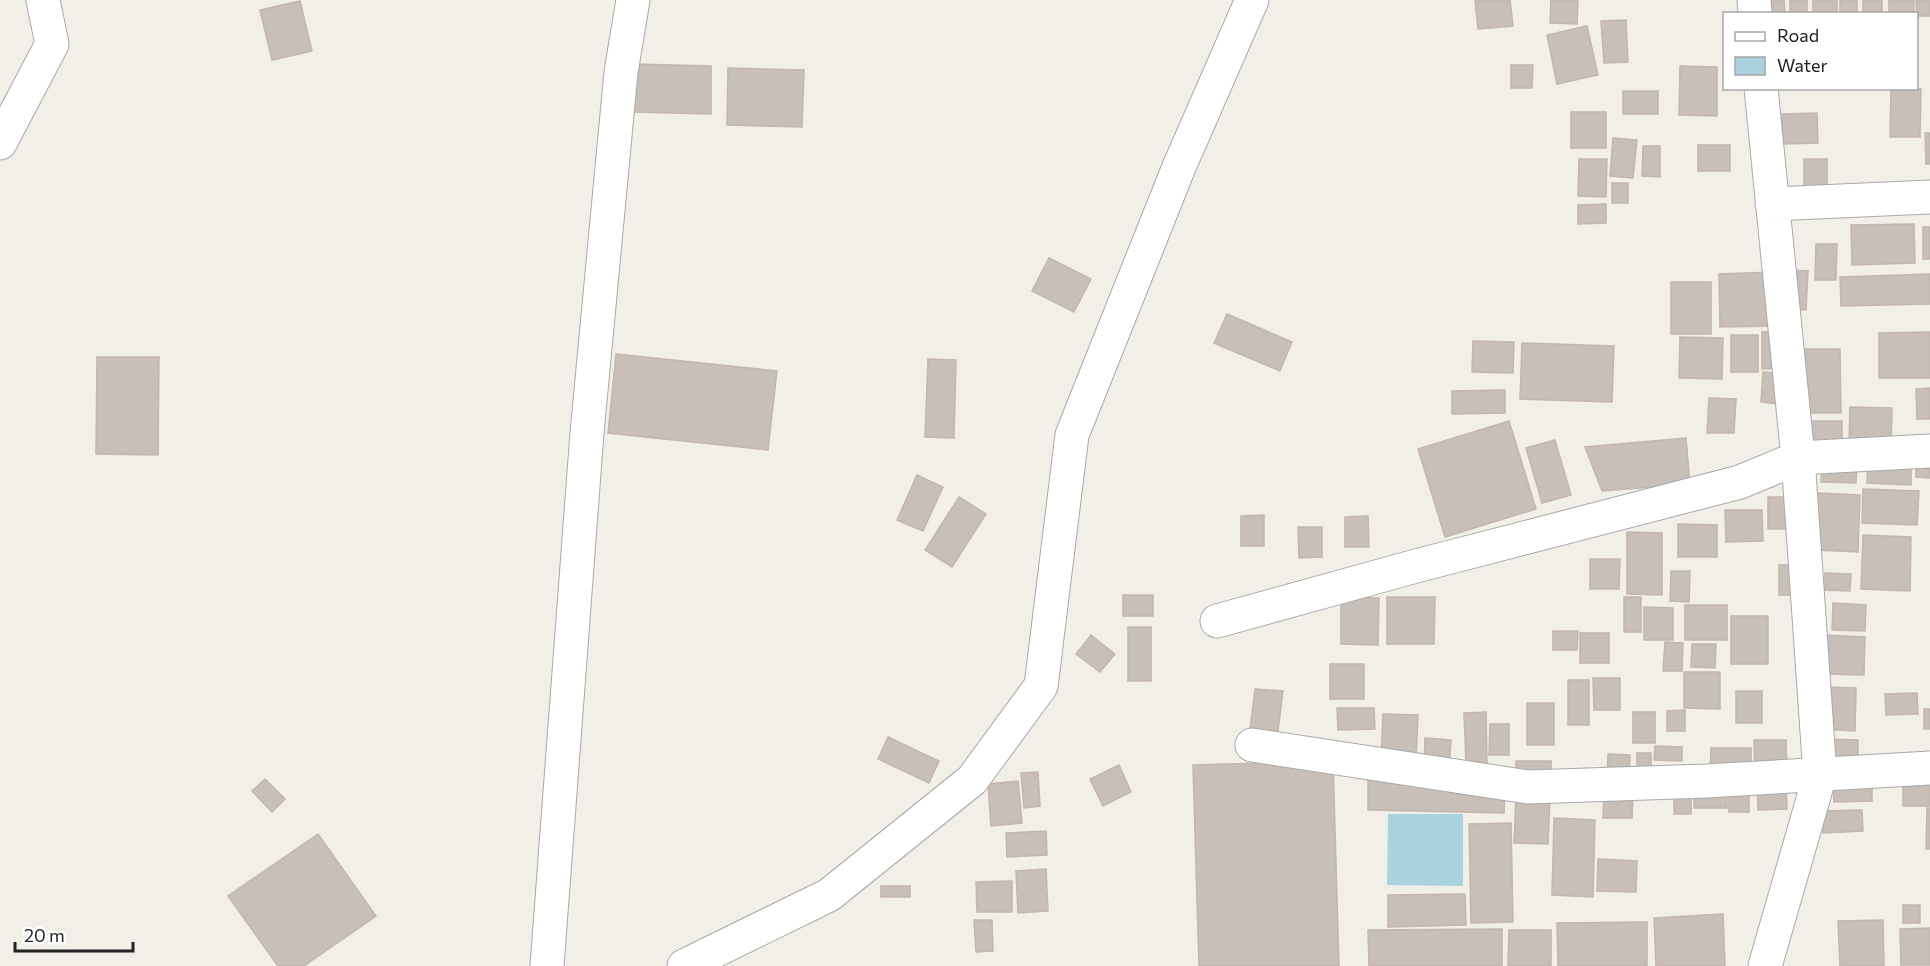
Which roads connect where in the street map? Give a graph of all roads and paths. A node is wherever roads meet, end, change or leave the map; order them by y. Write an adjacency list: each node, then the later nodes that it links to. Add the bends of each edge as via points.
1 (43, 0): 5 (street, via 52,44)
2 (633, 0): 14 (street, via 621,72 586,433)
3 (1252, 0): 15 (street, via 1179,167 1072,435 1041,686 972,780 829,895)
4 (1761, 90): 7 (street)
5 (0, 143)
6 (1930, 196): 7 (street)
7 (1772, 204): 9 (street)
8 (1930, 451): 9 (street)
9 (1798, 458): 10 (street, via 1740,482); 13 (street)
10 (1217, 621)
11 (1252, 745): 13 (street, via 1528,787)
12 (1930, 768): 13 (street)
13 (1820, 775): 16 (street)
14 (547, 966)
15 (684, 966)
16 (1765, 966)

